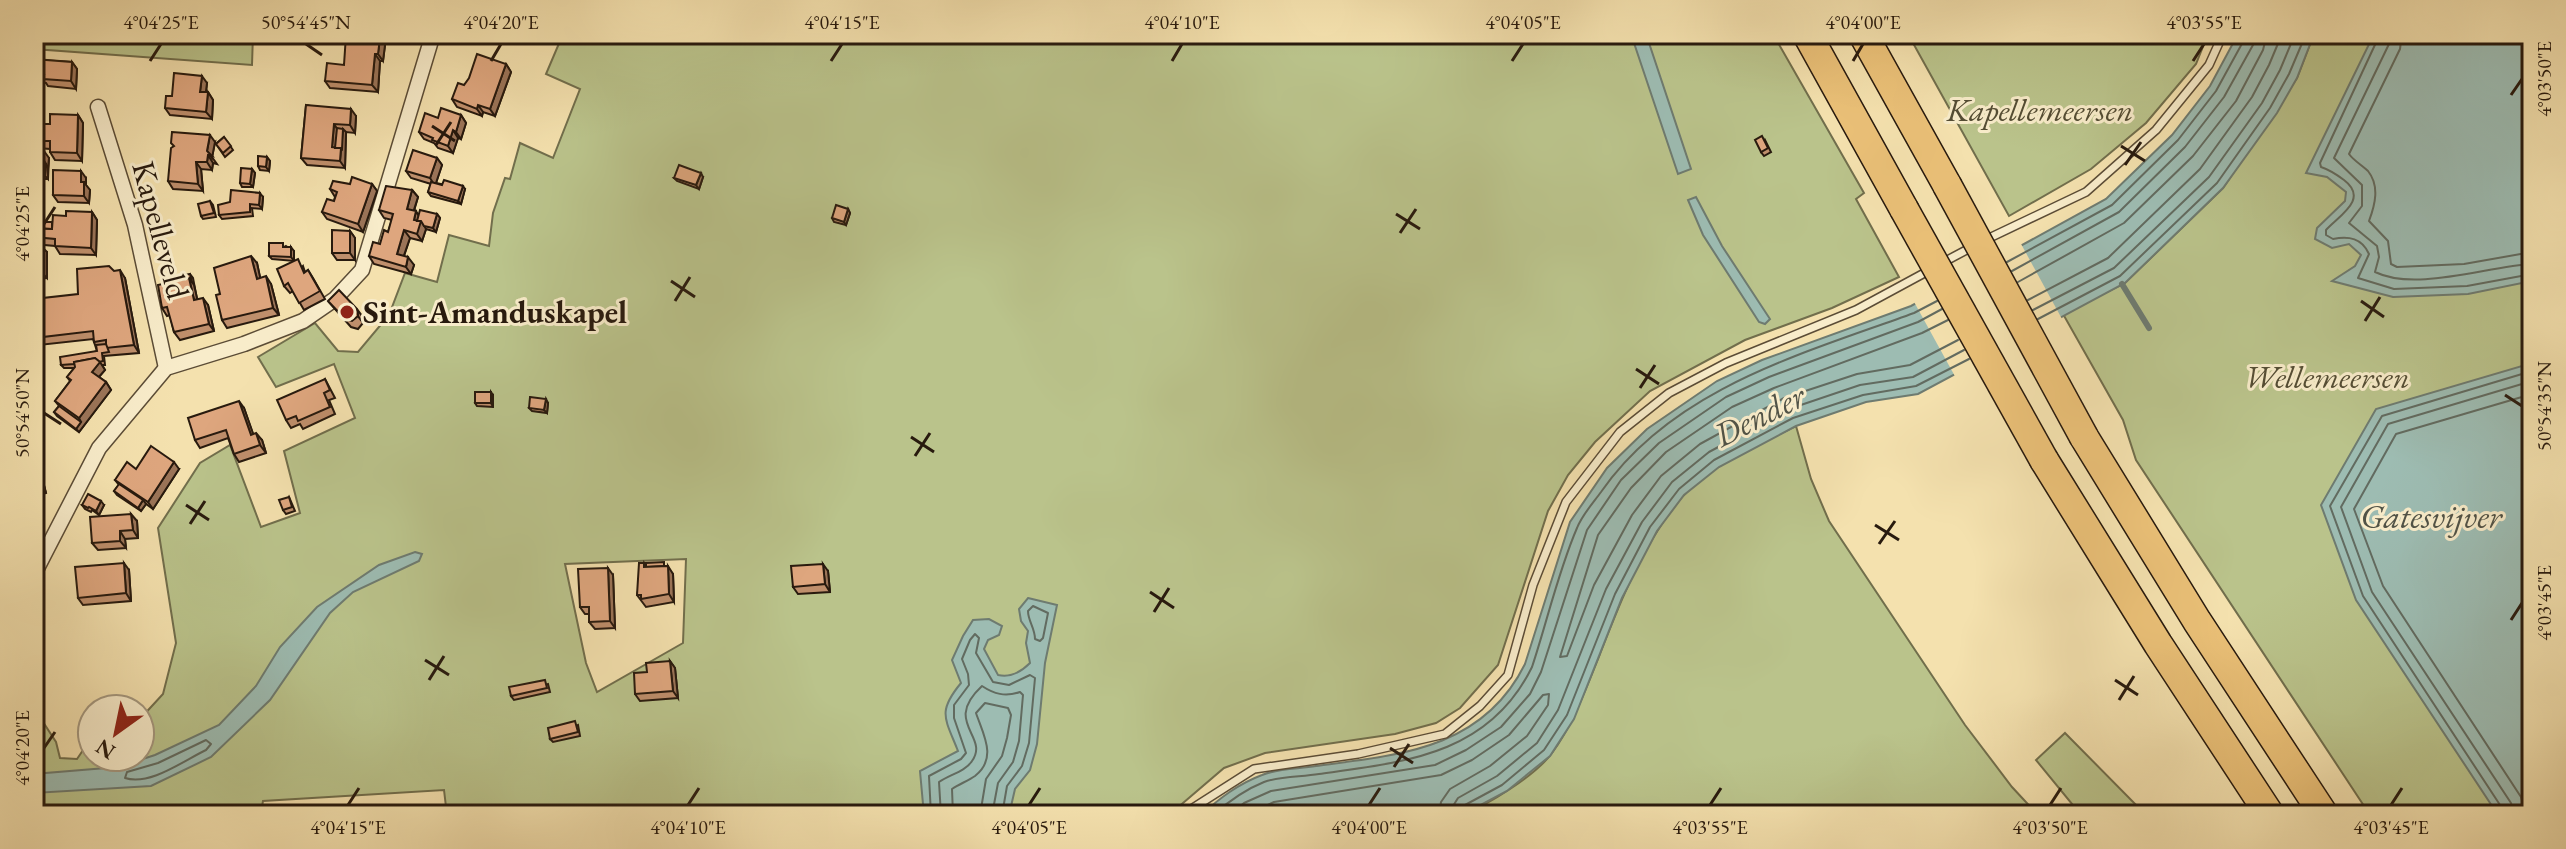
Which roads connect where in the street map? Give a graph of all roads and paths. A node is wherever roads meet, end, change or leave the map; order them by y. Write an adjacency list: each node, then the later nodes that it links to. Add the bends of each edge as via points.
1 (433, 34): 6 (street, via 362,270 335,299 303,321)
2 (1807, 34): 9 (highway, bridge, via 2044,460)
3 (1863, 34): 10 (highway, bridge, via 2084,437)
4 (2223, 34): 8 (lane, via 2209,65 2156,130 2086,192 1856,310 1726,363 1669,393 1620,432 1566,502 1533,585 1508,675 1445,734 1254,769)
5 (98, 107): 6 (street, Kapelleveld, via 135,225)
6 (166, 368): 7 (street, via 99,448)
7 (34, 574)
8 (1182, 815)
9 (2270, 815)
10 (2324, 815)

